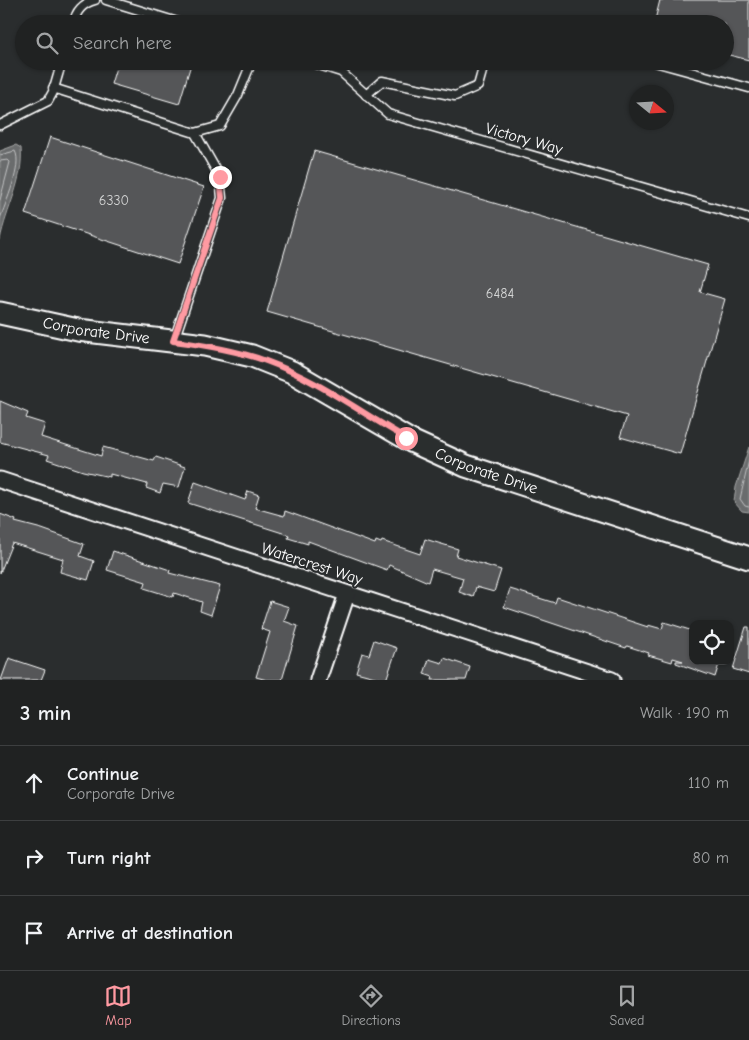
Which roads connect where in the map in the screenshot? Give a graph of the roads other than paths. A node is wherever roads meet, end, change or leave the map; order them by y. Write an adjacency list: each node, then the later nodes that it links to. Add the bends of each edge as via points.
1 (95, 0): 3 (lane, via 83,5)
2 (106, 0): 4 (lane)
3 (76, 15)
4 (155, 15)
5 (59, 70): 10 (lane)
6 (248, 70): 14 (lane, via 220,126)
7 (335, 70): 12 (lane, Victory Way)
8 (483, 70): 12 (lane, via 478,86 456,96 382,80)
9 (684, 70): 11 (lane)
10 (53, 88): 13 (lane, via 43,106); 14 (lane)
11 (749, 88)
12 (366, 94): 15 (lane, Victory Way, via 388,114)
13 (0, 125)
14 (195, 133): 17 (lane, via 220,177 222,198)
15 (749, 218)
16 (0, 313): 17 (street, Corporate Drive, via 78,330)
17 (173, 341): 19 (street, Corporate Drive, via 225,349 266,361 304,378 411,440 466,466)
18 (0, 480): 20 (street, Watercrest Way)
19 (749, 558)
20 (347, 594): 21 (street, Watercrest Way); 22 (street)
21 (576, 674): 23 (street, Watercrest Way)
22 (318, 680)
23 (612, 680)

